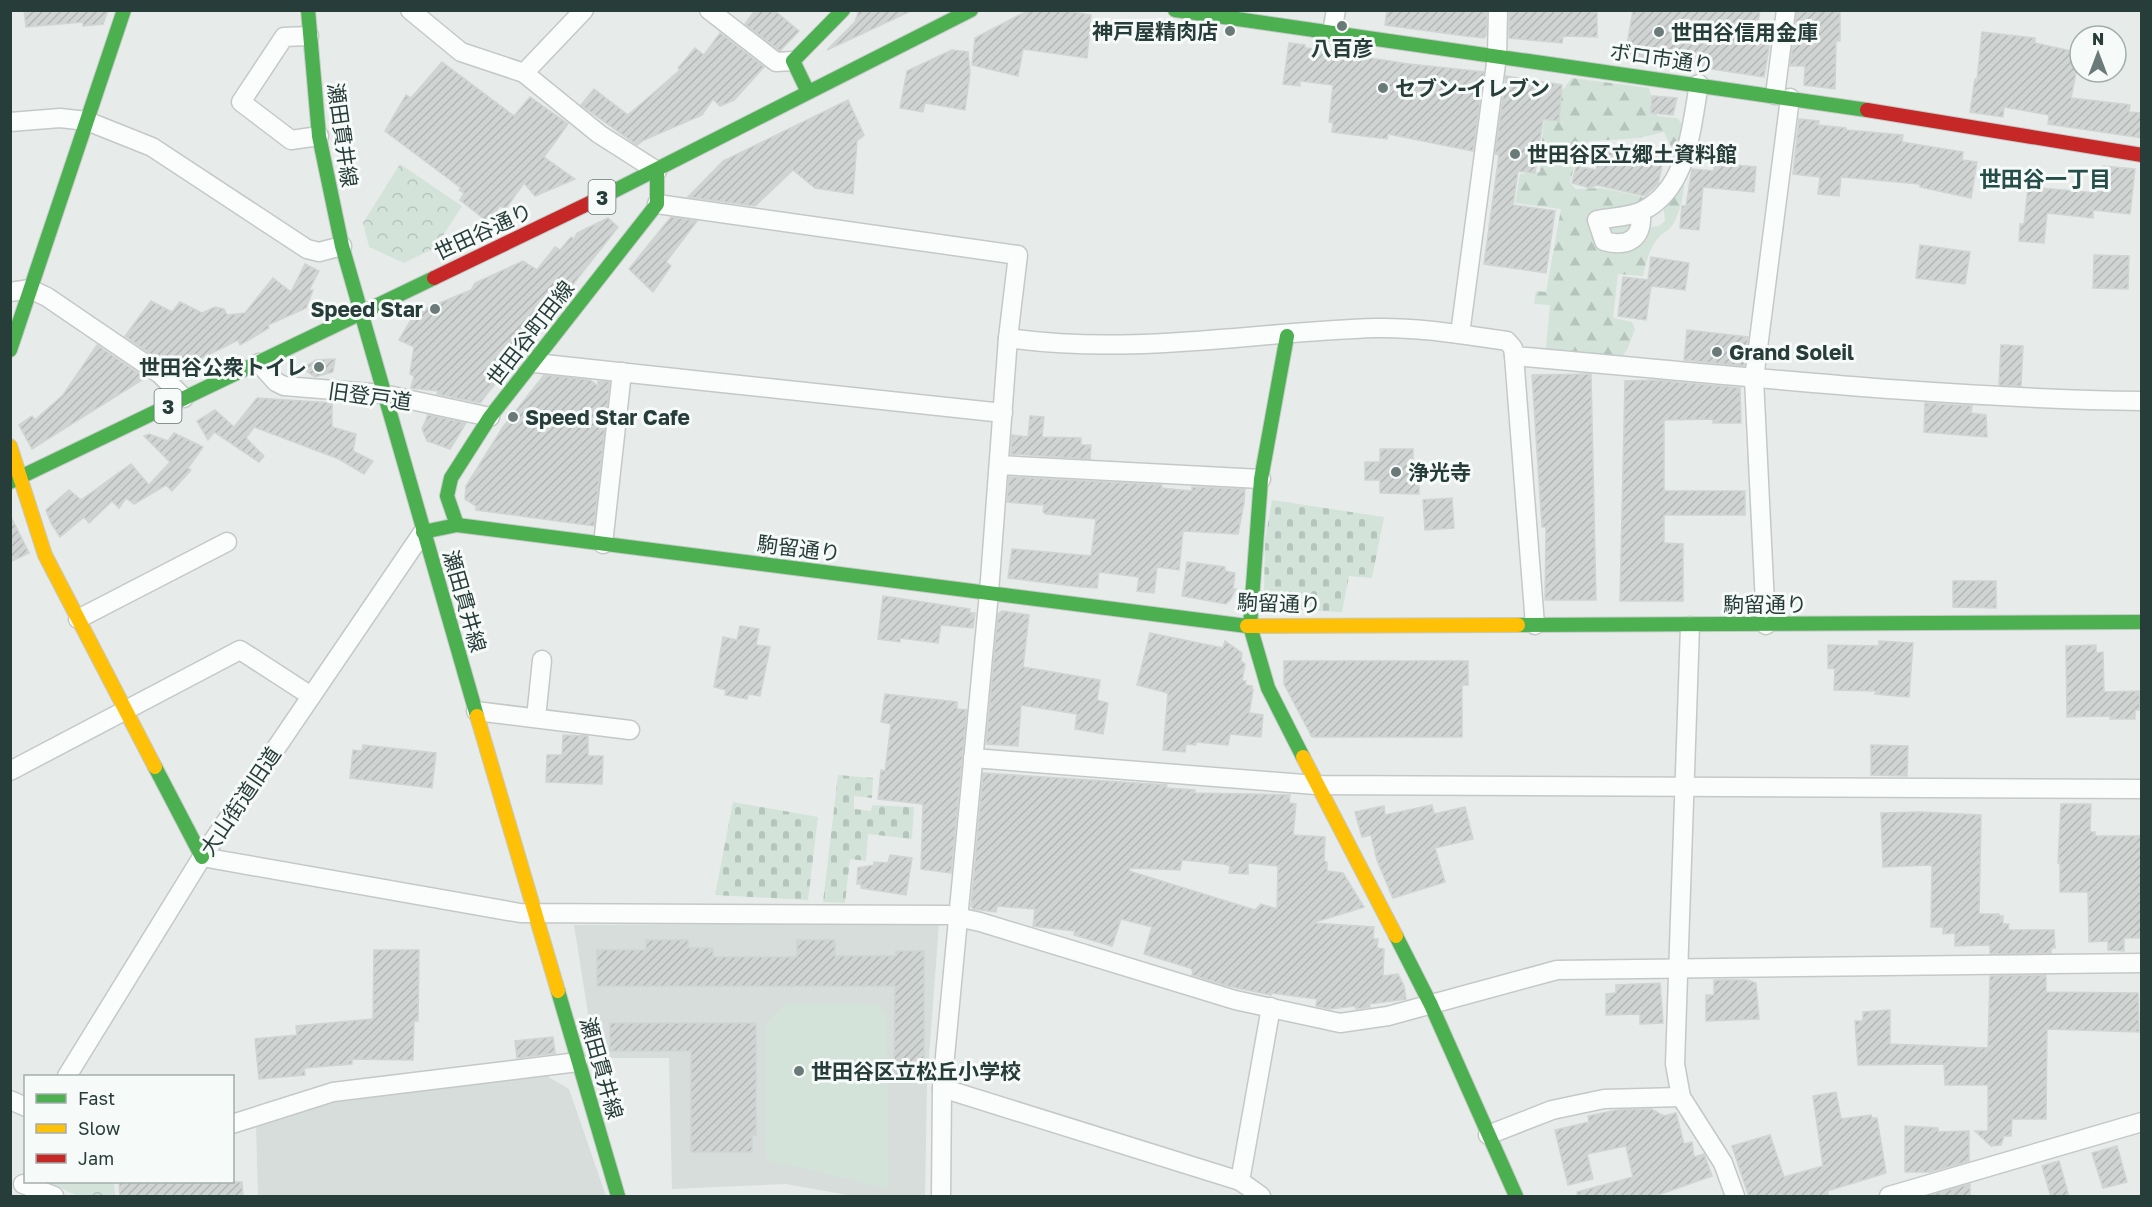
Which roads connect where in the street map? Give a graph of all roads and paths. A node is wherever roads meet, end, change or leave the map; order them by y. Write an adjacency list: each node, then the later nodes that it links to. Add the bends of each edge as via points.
1 (124, 10): 20 (street)
2 (308, 10): 13 (street, 瀬田貫井線)
3 (584, 10): 16 (street)
4 (709, 10): 15 (street, via 776,62)
5 (843, 10): 15 (street)
6 (971, 10): 18 (street, 世田谷通り / 3)
7 (1175, 10): 12 (street, ボロ市通り)
8 (1336, 10): 12 (street)
9 (1498, 10): 14 (street)
10 (1786, 10): 19 (street)
11 (422, 14): 16 (street, via 461,52)
12 (1332, 32): 14 (street, ボロ市通り)
13 (309, 36): 22 (street, 瀬田貫井線); 22 (street, via 284,37 241,102 291,140)
14 (1497, 56): 17 (street, ボロ市通り); 31 (street)
15 (793, 61): 18 (street)
16 (524, 73): 24 (street, via 599,134)
17 (1699, 84): 19 (street, ボロ市通り); 26 (street, via 1684,161 1660,200)
18 (808, 92): 24 (street, 世田谷通り / 3)
19 (1782, 96): 23 (street, ボロ市通り); 39 (street)
20 (87, 121): 21 (street, via 60,118); 27 (street, via 152,147 307,249 319,252); 28 (street)
21 (10, 122)
22 (319, 136): 27 (street, 瀬田貫井線)
23 (2142, 155)
24 (657, 171): 25 (street); 30 (street, 世田谷通り / 3)
25 (657, 204): 33 (street, via 1018,255); 37 (street, 世田谷町田線 / 3)
26 (1641, 212)
27 (342, 246): 30 (street, 瀬田貫井線)
28 (30, 290): 29 (street); 34 (street); 41 (street, via 47,297 160,374)
29 (10, 292)
30 (360, 313): 36 (street, 世田谷通り / 3); 40 (street, 瀬田貫井線)
31 (1460, 334): 32 (street, via 1377,328); 35 (street, via 1507,341)
32 (1287, 336): 33 (street, via 1148,346 1054,345); 47 (street)
33 (1008, 338): 43 (street)
34 (10, 350)
35 (1514, 356): 39 (street); 56 (street)
36 (259, 363): 40 (street, 旧登戸道, via 284,386); 41 (street, 世田谷通り / 3)
37 (535, 363): 38 (street); 44 (street, 世田谷町田線 / 3)
38 (622, 372): 43 (street); 52 (street)
39 (1754, 380): 42 (street, via 2013,399); 57 (street)
40 (382, 394): 44 (street, 旧登戸道); 50 (street, 瀬田貫井線)
41 (184, 398): 48 (street, 世田谷通り / 3)
42 (2141, 401)
43 (1003, 413): 46 (street)
44 (490, 417): 49 (street, 世田谷町田線 / 3, via 448,484 447,498)
45 (10, 446): 48 (street)
46 (999, 465): 47 (street); 53 (street)
47 (1261, 479): 58 (street)
48 (15, 480): 54 (street, via 45,555)
49 (457, 525): 50 (street, 駒留通り); 52 (street, 駒留通り)
50 (423, 532): 61 (street, 大山街道旧道); 63 (street, 瀬田貫井線)
51 (227, 542): 54 (street)
52 (603, 544): 53 (street, 駒留通り)
53 (989, 593): 58 (street, 駒留通り); 66 (street)
54 (78, 619): 62 (street)
55 (2142, 622): 57 (street, 駒留通り)
56 (1535, 625): 58 (street, 駒留通り); 59 (street, 駒留通り)
57 (1766, 625): 59 (street, 駒留通り)
58 (1250, 626): 68 (street, via 1268,688)
59 (1690, 626): 69 (street)
60 (542, 660): 64 (street)
61 (311, 696): 62 (street, via 240,650); 71 (street, 大山街道旧道)
62 (125, 709): 67 (street); 71 (street)
63 (476, 711): 64 (street); 72 (street, 瀬田貫井線)
64 (536, 718): 65 (street)
65 (630, 730)
66 (973, 758): 68 (street); 73 (street)
67 (10, 771)
68 (1316, 785): 69 (street); 76 (street)
69 (1684, 787): 70 (street); 75 (street)
70 (2142, 789)
71 (202, 857): 72 (street); 79 (street, 大山街道旧道)
72 (534, 914): 73 (street); 78 (street, 瀬田貫井線)
73 (958, 916): 77 (street, via 1235,1000); 80 (street)
74 (2142, 963): 75 (street)
75 (1677, 968): 76 (street, via 1557,969); 81 (street, via 1675,1064)
76 (1431, 1005): 77 (street, via 1340,1023); 86 (street)
77 (1271, 1007): 87 (street)
78 (578, 1062): 85 (street, via 333,1092); 90 (street, 瀬田貫井線)
79 (68, 1075)
80 (942, 1088): 87 (street); 91 (street)
81 (1681, 1097): 86 (street, via 1604,1099 1552,1110); 94 (street, via 1723,1163)
82 (10, 1100): 83 (street)
83 (24, 1106)
84 (2142, 1122): 95 (street)
85 (234, 1123)
86 (1488, 1135): 93 (street)
87 (1240, 1181): 92 (street)
88 (25, 1183): 89 (street)
89 (54, 1197)
90 (618, 1197)
91 (941, 1197)
92 (1261, 1197)
93 (1516, 1197)
94 (1735, 1197)
95 (1889, 1197)

